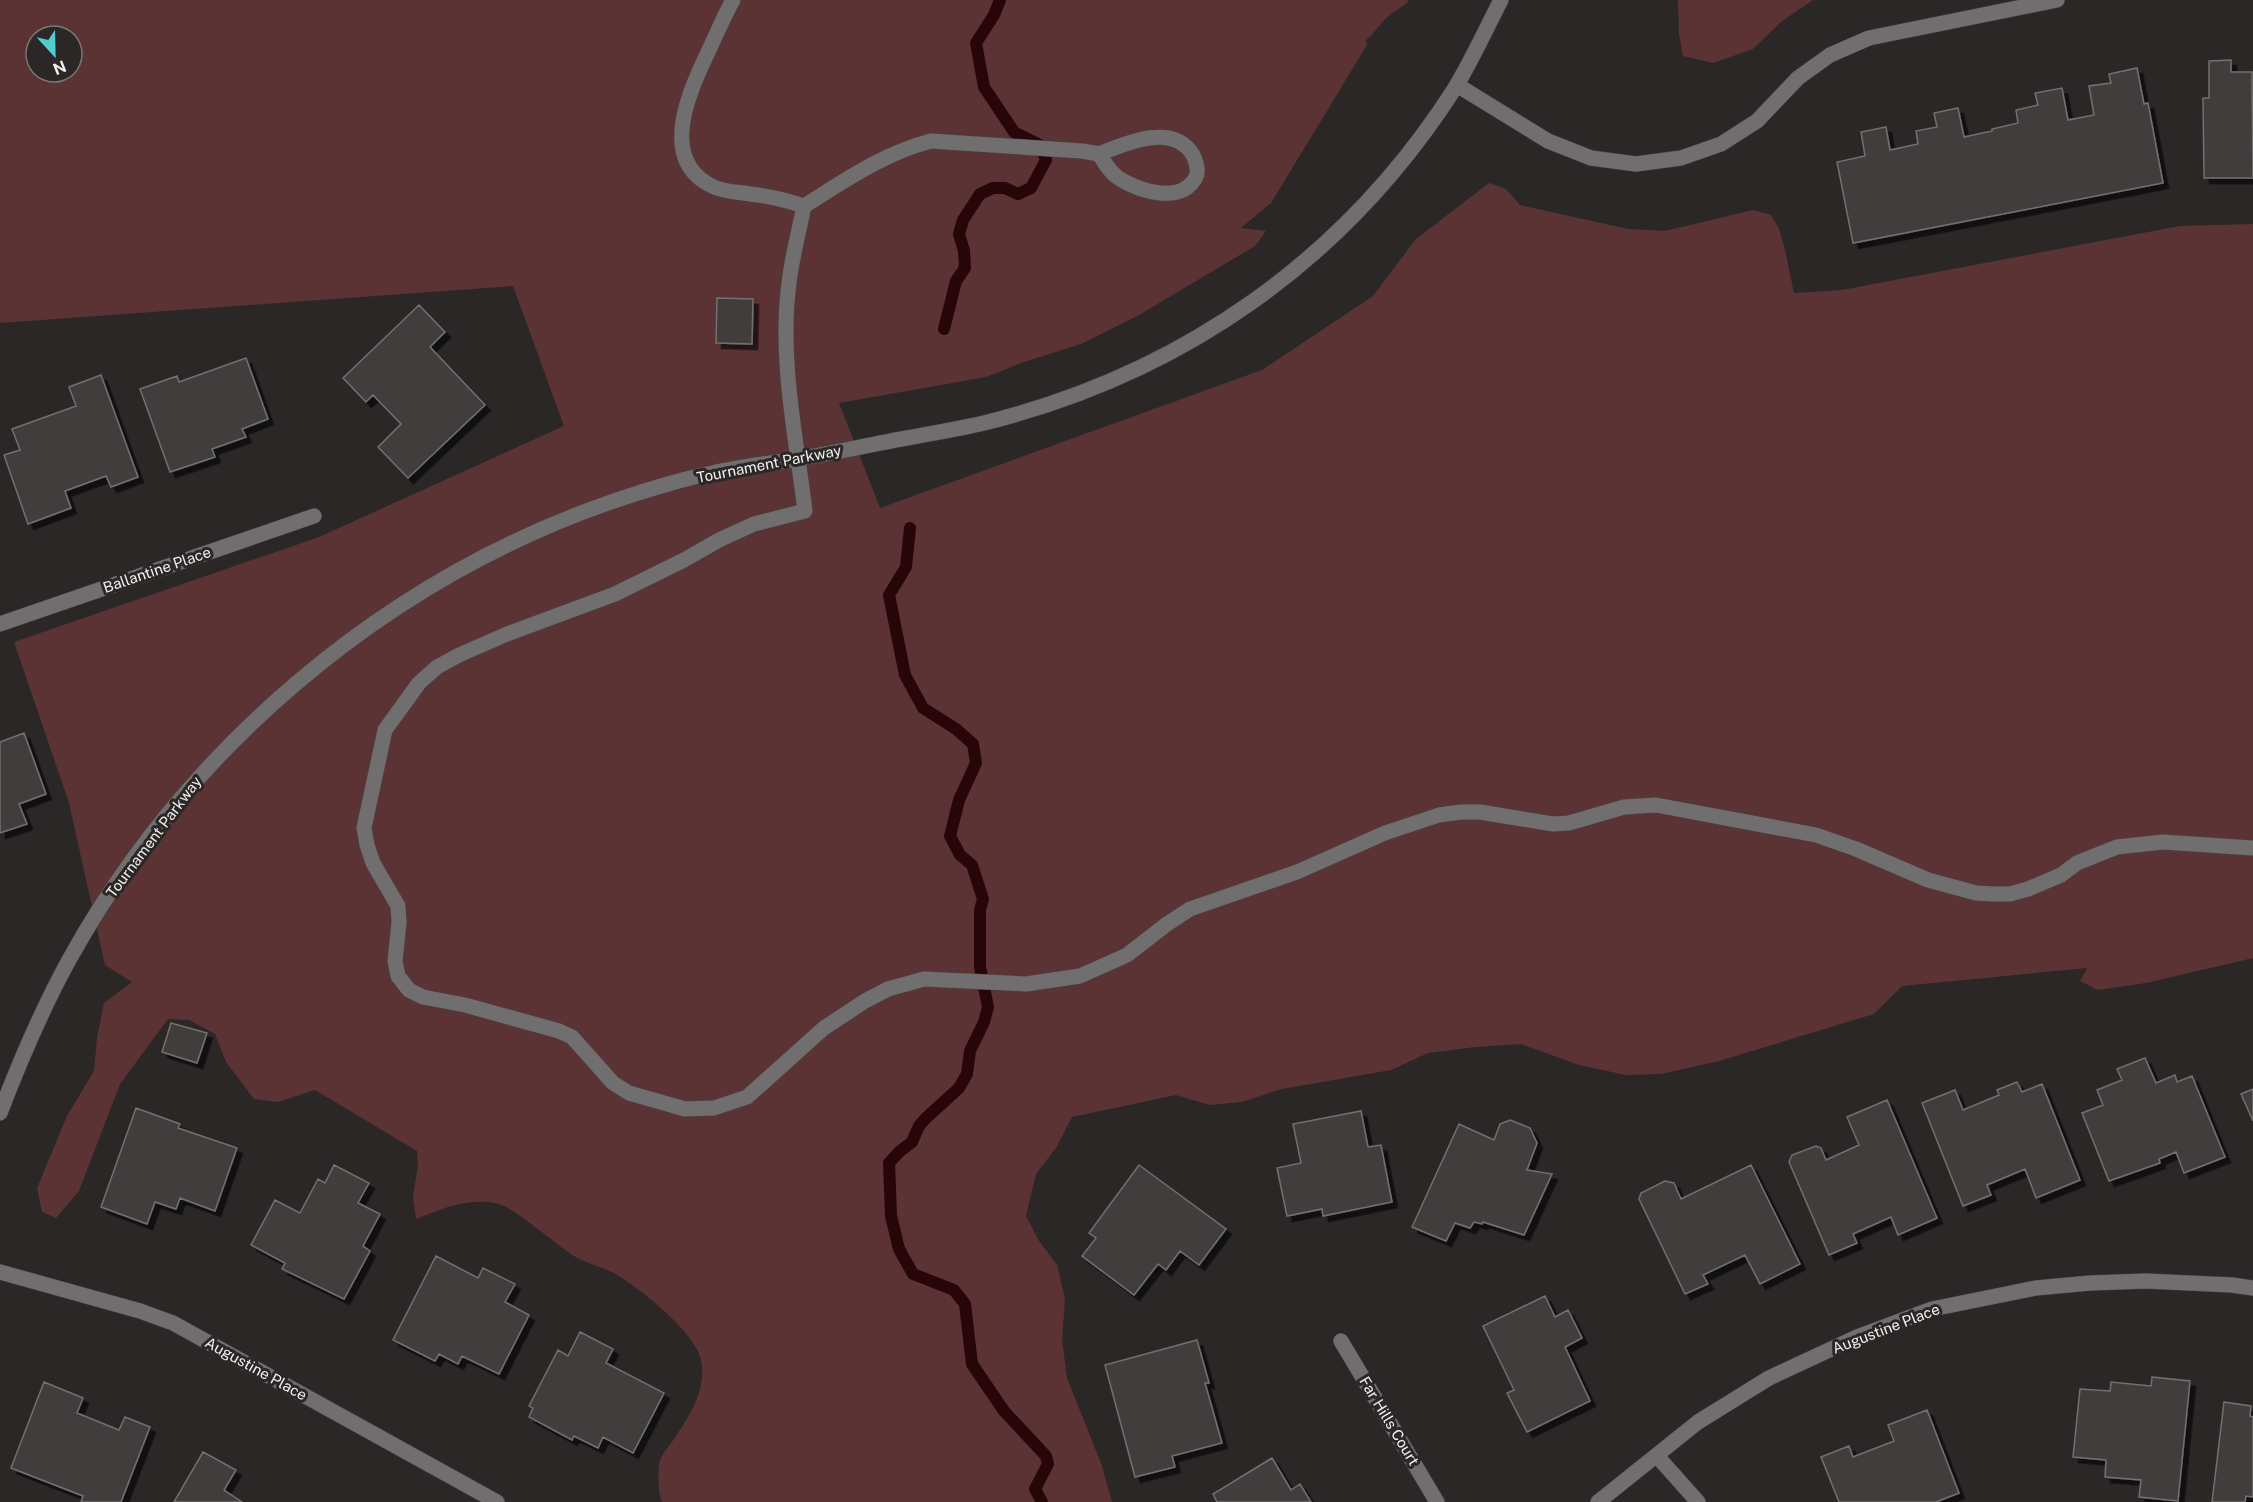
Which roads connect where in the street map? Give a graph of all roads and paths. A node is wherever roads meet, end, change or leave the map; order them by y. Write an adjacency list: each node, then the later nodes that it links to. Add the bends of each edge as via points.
1 (733, 0): 6 (street, via 687,97 683,150 702,180 716,188)
2 (1501, 0): 4 (street, Tournament Parkway)
3 (2057, 0): 4 (street, via 1869,38 1830,55 1798,78 1757,121 1721,144 1682,158 1636,164 1591,158 1548,141)
4 (1456, 85): 7 (street, Tournament Parkway, via 1412,150 1361,209 1294,272 1228,320 1141,369 1056,403 981,424)
5 (1099, 154): 5 (street, via 1119,179 1149,191 1178,192 1197,176 1193,155 1170,138 1137,140); 6 (street, via 931,141 908,147 856,172)
6 (804, 206): 7 (street, via 789,284 787,319 789,394)
7 (798, 459): 10 (street, via 805,511 754,524 615,594 459,655 437,667 401,705 385,730 364,828 373,862 398,906 395,961 398,976 409,990 423,997 559,1030 572,1037 613,1083 628,1093 685,1109 714,1108 747,1097 824,1028 888,988 924,979 1026,984 1080,976 1127,955 1190,909 1297,872 1385,833 1438,815 1480,812 1553,824 1624,807 1656,805 1816,835 1928,880 1993,894 2028,889 2117,847 2163,842); 11 (street, Tournament Parkway, via 711,473 607,504 507,546 417,595 336,650 237,737 188,789 120,878 70,959 22,1054)
8 (314, 516): 9 (street, Ballantine Place)
9 (0, 624)
10 (2253, 848)
11 (0, 1113)
12 (0, 1272): 16 (street, Augustine Place, via 173,1323)
13 (2253, 1288): 15 (street, Augustine Place, via 2146,1281 2090,1283 2036,1288 1932,1309 1857,1337 1769,1378 1698,1422)
14 (1341, 1341): 17 (street, Far Hills Court)
15 (1657, 1456): 18 (street, Augustine Place); 19 (street)
16 (497, 1502)
17 (1437, 1502)
18 (1598, 1502)
19 (1698, 1502)

